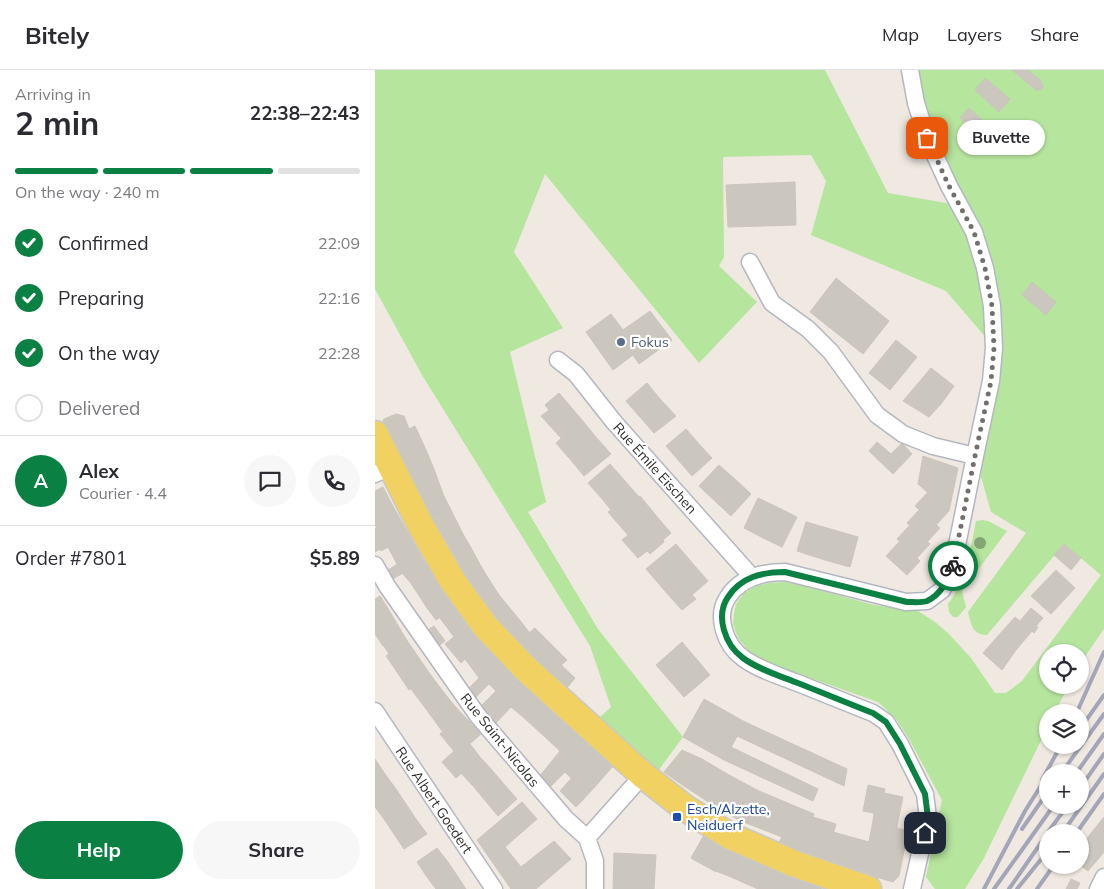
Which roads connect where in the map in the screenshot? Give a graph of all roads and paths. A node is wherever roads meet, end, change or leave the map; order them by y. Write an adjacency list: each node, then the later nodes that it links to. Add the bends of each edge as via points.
1 (910, 70): 5 (street, via 915,103 927,138 974,232 992,306 994,348 991,381)
2 (750, 262): 5 (street, via 772,303 808,329 831,352 877,415 903,434 933,446)
3 (558, 360): 8 (street, Rue Émile Eischen, via 576,374 614,422)
4 (375, 434): 6 (main road)
5 (975, 456): 8 (street, via 952,570 942,590 927,601 907,602 785,572 768,572)
6 (383, 470): 10 (main road, via 485,626 525,668)
7 (375, 565): 11 (street, Rue Saint-Nicolas, via 478,716)
8 (752, 577): 16 (street, via 738,585 727,598 722,611 728,642 742,658 873,713 886,722 900,744 925,794 928,818)
9 (375, 711): 13 (street, Rue Albert Goedert)
10 (643, 775): 11 (street); 15 (main road, via 685,808 730,836 795,864)
11 (587, 838): 14 (street, via 595,862)
12 (1104, 877): 17 (street)
13 (494, 889)
14 (595, 889)
15 (868, 889)
16 (912, 889)
17 (1098, 889)

